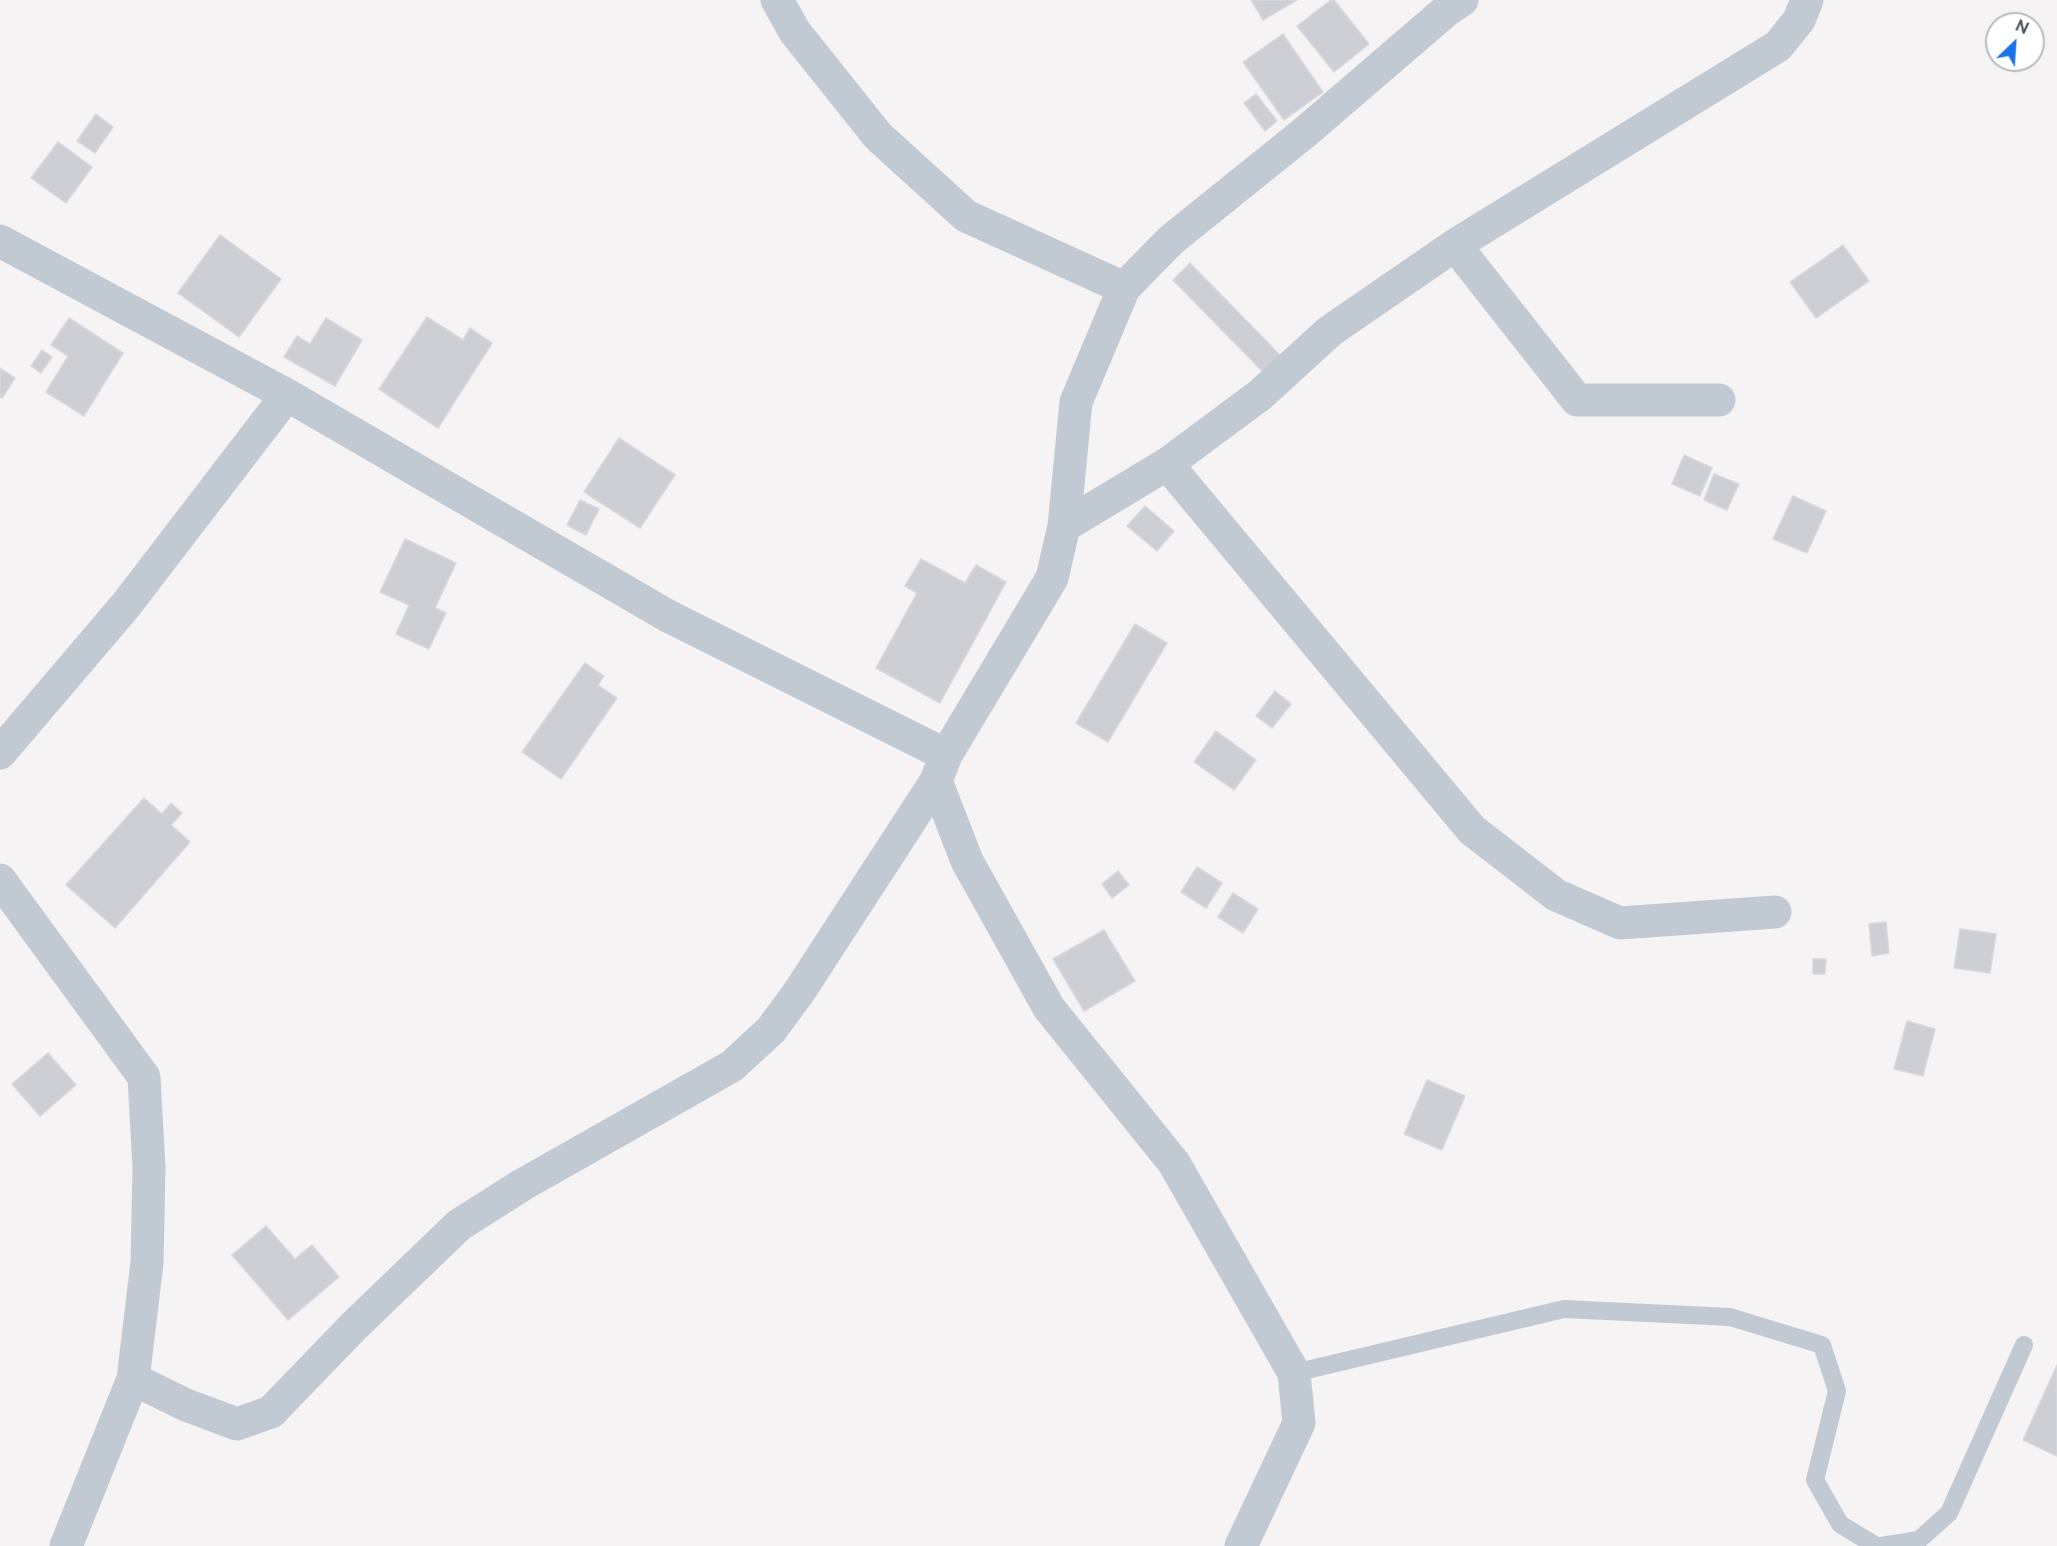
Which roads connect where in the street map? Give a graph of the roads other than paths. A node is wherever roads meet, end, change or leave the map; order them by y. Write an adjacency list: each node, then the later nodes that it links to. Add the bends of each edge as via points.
1 (777, 0): 6 (street, via 795,32 878,136 966,216)
2 (1462, 0): 6 (street, via 1171,240)
3 (1807, 0): 5 (street, via 1799,20 1778,46)
4 (0, 241): 7 (street)
5 (1455, 245): 8 (street, via 1577,400); 9 (street, via 1330,331 1260,395)
6 (1124, 288): 10 (street, via 1076,402)
7 (287, 396): 11 (street, via 126,605); 12 (street)
8 (1719, 400)
9 (1167, 464): 10 (street); 14 (street, via 1472,830 1556,895 1620,923)
10 (1064, 526): 12 (street, via 1052,578)
11 (0, 753)
12 (941, 768): 16 (street, via 967,861 1049,1008 1174,1163); 17 (street, via 799,992 771,1030 732,1066 459,1225 271,1412 237,1424)
13 (0, 880): 17 (street, via 144,1077 147,1263)
14 (1775, 912)
15 (2024, 1345): 21 (lane, via 1948,1513 1919,1540)
16 (1294, 1373): 19 (street, via 1299,1423); 20 (lane, via 1564,1309 1730,1317 1821,1345 1837,1391 1815,1480 1840,1524)
17 (133, 1379): 18 (street)
18 (66, 1546)
19 (1241, 1546)
20 (1876, 1546)
21 (1881, 1546)

